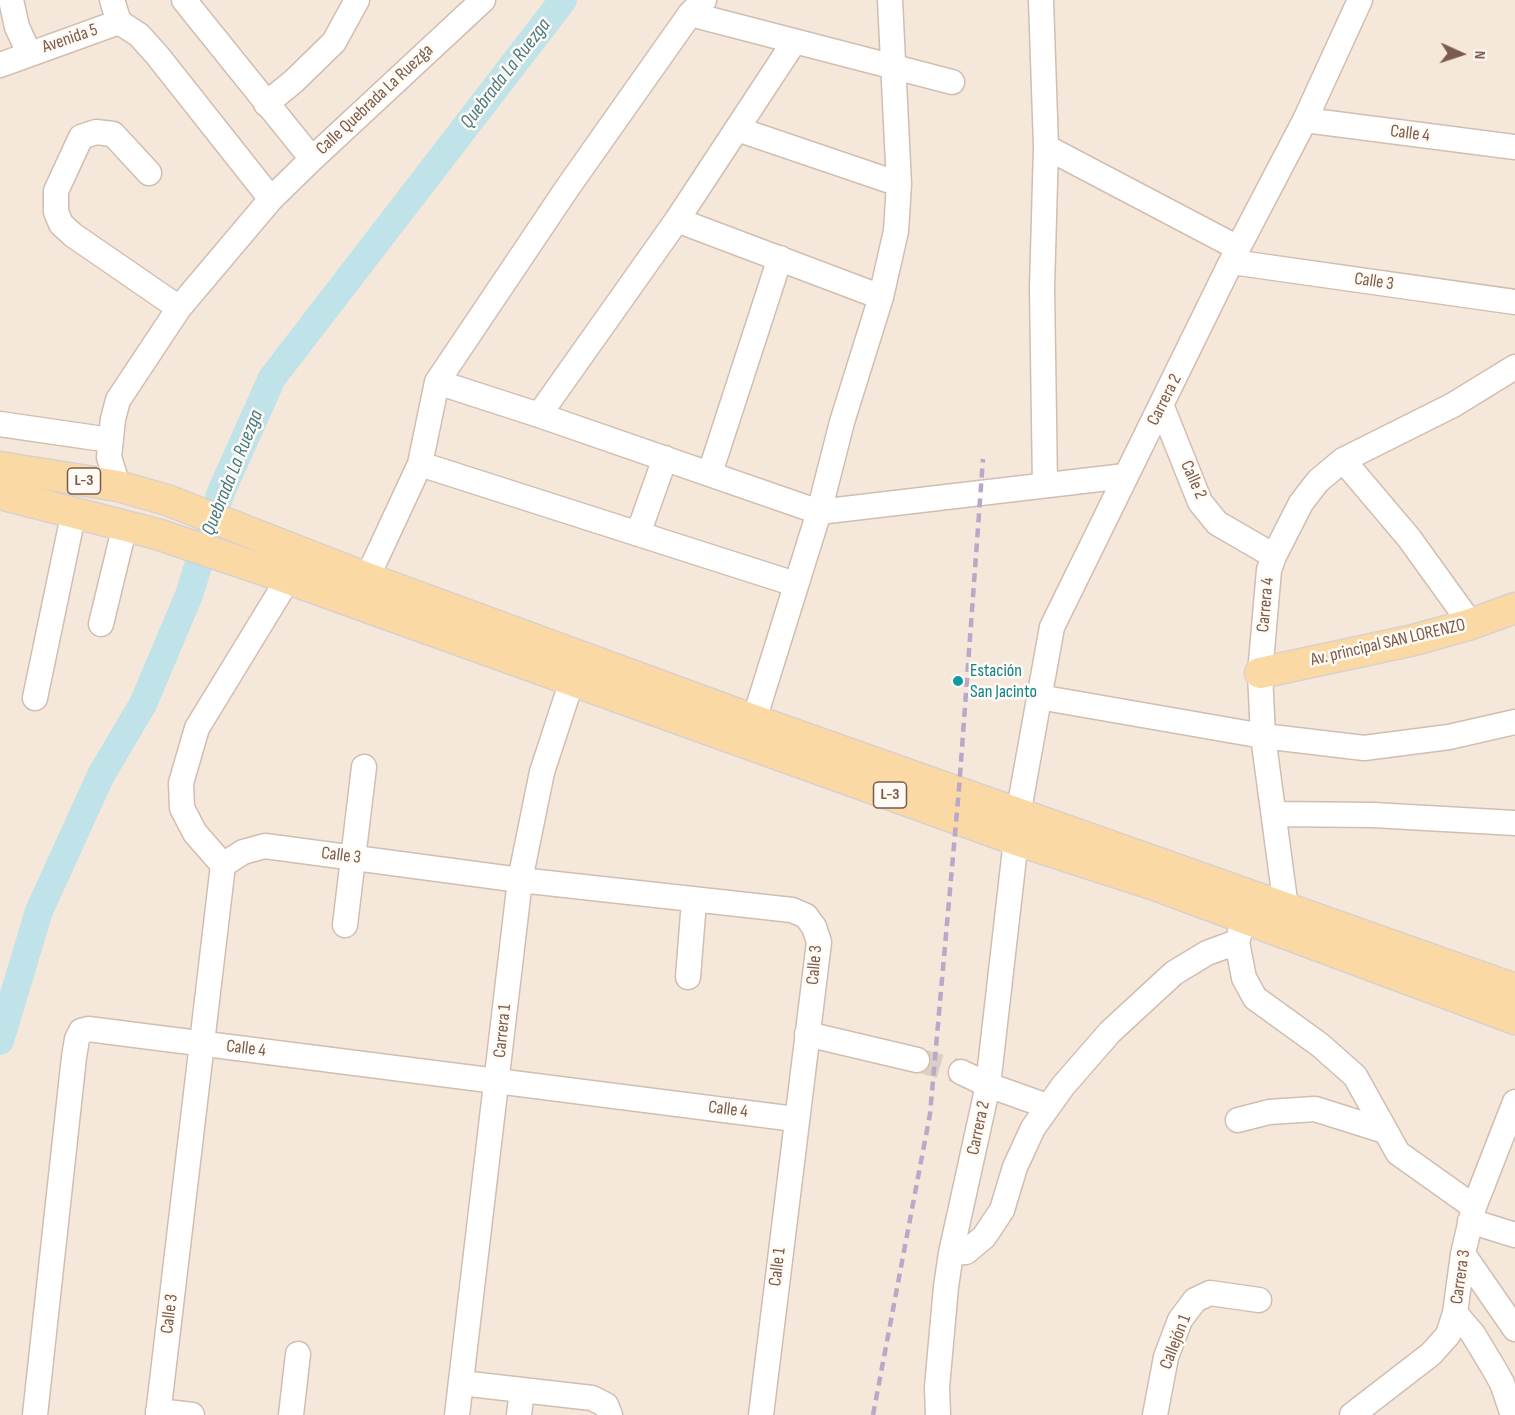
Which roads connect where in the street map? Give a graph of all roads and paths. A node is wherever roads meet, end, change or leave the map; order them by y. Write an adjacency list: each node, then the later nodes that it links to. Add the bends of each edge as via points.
1 (11, 0): 11 (street, via 17,27)
2 (184, 0): 15 (street, Calle Quebrada La Ruezga)
3 (357, 0): 15 (street, via 334,42)
4 (483, 0): 20 (street, Calle Quebrada La Ruezga)
5 (890, 0): 13 (street)
6 (1041, 0): 18 (street)
7 (1360, 0): 16 (street, Carrera 2)
8 (697, 7): 10 (street); 31 (street, via 568,187)
9 (116, 11): 11 (street, Avenida 5); 23 (street, via 157,55)
10 (794, 42): 13 (street); 17 (street)
11 (29, 53): 12 (street, Avenida 5)
12 (0, 65)
13 (895, 67): 14 (street); 22 (street)
14 (952, 82)
15 (266, 104): 20 (street, Calle Quebrada La Ruezga)
16 (1305, 120): 19 (street, Calle 4); 25 (street, Carrera 2)
17 (737, 129): 22 (street); 24 (street)
18 (1046, 147): 25 (street, Calle 3); 42 (street, via 1042,288)
19 (1515, 147)
20 (312, 159): 23 (street)
21 (149, 173): 29 (street, via 113,134 96,132 81,137 56,191 56,212 61,225 73,235)
22 (898, 184): 27 (street, via 896,231)
23 (271, 199): 29 (street)
24 (677, 220): 26 (street); 33 (street)
25 (1235, 255): 28 (street, Calle 3); 32 (street, Carrera 2)
26 (780, 258): 27 (street); 40 (street)
27 (881, 297): 46 (street)
28 (1515, 302)
29 (179, 308): 35 (street, via 118,400)
30 (1515, 367): 37 (street, Carrera 4, via 1453,405)
31 (437, 382): 33 (street); 38 (street)
32 (1162, 407): 41 (street, Carrera 2); 49 (street, Calle 2, via 1200,502 1217,523)
33 (539, 415): 36 (street)
34 (0, 424): 35 (street)
35 (110, 440): 43 (street, via 109,456)
36 (665, 458): 40 (street); 48 (street)
37 (1343, 460): 49 (street, Carrera 4, via 1318,480 1300,503); 55 (street, via 1409,538)
38 (420, 464): 48 (street); 51 (street)
39 (0, 467): 43 (main road, L-3)
40 (710, 473): 46 (street)
41 (1125, 476): 42 (street); 58 (street, Carrera 2, via 1052,627)
42 (1045, 485): 46 (street)
43 (118, 486): 51 (main road, L-3, via 167,500)
44 (0, 494): 45 (main road, L-3)
45 (74, 511): 47 (main road, L-3); 59 (street)
46 (819, 512): 52 (street)
47 (125, 525): 50 (main road, L-3); 54 (street)
48 (638, 534): 52 (street)
49 (1274, 556): 57 (street, Carrera 4, via 1269,570)
50 (276, 574): 56 (main road, L-3); 68 (street, via 197,728 181,783 182,808 195,833)
51 (367, 578): 56 (main road, L-3)
52 (795, 584): 60 (street)
53 (1515, 608): 55 (main road, Av. principal SAN LORENZO)
54 (101, 624)
55 (1471, 624): 57 (main road, Av. principal SAN LORENZO)
56 (577, 667): 60 (main road, L-3); 66 (main road, L-3); 69 (street, Carrera 1, via 542,772)
57 (1260, 673): 62 (street, Carrera 4)
58 (1039, 697): 62 (street); 66 (street, Carrera 2)
59 (35, 698)
60 (754, 720): 66 (main road, L-3)
61 (1515, 722): 62 (street, via 1449,737 1364,748)
62 (1263, 736): 64 (street, Carrera 4)
63 (364, 767): 67 (street)
64 (1274, 814): 65 (street, via 1373,815); 72 (street, Carrera 4)
65 (1515, 824)
66 (1017, 827): 71 (main road, L-3); 82 (street, Carrera 2)
67 (353, 858): 68 (street, Calle 3, via 265,846 243,852); 69 (street, Calle 3); 73 (street)
68 (223, 865): 78 (street, Calle 3)
69 (520, 880): 70 (street, Calle 3); 81 (street, Carrera 1)
70 (694, 901): 74 (street); 77 (street, Calle 3, via 792,910 806,916 819,942)
71 (1245, 918): 72 (main road, L-3); 84 (street, via 1159,985 1110,1032); 87 (street, via 1244,978 1255,998 1320,1045 1354,1077)
72 (1286, 920): 75 (main road, L-3); 76 (main road, L-3, via 1457,1000)
73 (345, 926)
74 (688, 977)
75 (1515, 989)
76 (1515, 1019)
77 (807, 1034): 79 (street); 85 (street, Calle 3)
78 (202, 1044): 81 (street, Calle 4); 98 (street, Calle 3); 99 (street, Calle 4, via 98,1028 81,1031 77,1039)
79 (916, 1060)
80 (961, 1072): 82 (street)
81 (497, 1081): 85 (street, Calle 4); 96 (street, Carrera 1)
82 (988, 1086): 84 (street); 90 (street, Carrera 2)
83 (1515, 1102): 88 (street, Carrera 3)
84 (1047, 1106): 90 (street, via 1015,1167 1002,1210 984,1237 966,1252)
85 (795, 1119): 105 (street, Calle 1)
86 (1238, 1120): 87 (street, via 1292,1109 1315,1109)
87 (1385, 1131): 88 (street, via 1398,1154)
88 (1472, 1214): 89 (street); 91 (street, Carrera 3)
89 (1515, 1235)
90 (951, 1253): 106 (street, Carrera 2, via 937,1388)
91 (1463, 1254): 93 (street, Carrera 3); 94 (street)
92 (1259, 1300): 107 (street, Callejón 1, via 1210,1293 1195,1300 1180,1320 1166,1357)
93 (1455, 1313): 108 (street, Carrera 3, via 1448,1335 1431,1353); 109 (street, via 1493,1366)
94 (1515, 1329)
95 (298, 1354): 101 (street)
96 (461, 1383): 97 (street); 102 (street, Carrera 1)
97 (522, 1390): 103 (street); 104 (street, via 601,1400)
98 (158, 1413): 100 (street)
99 (35, 1415)
100 (192, 1415)
101 (291, 1415)
102 (457, 1415)
103 (519, 1415)
104 (609, 1415)
105 (761, 1415)
106 (938, 1415)
107 (1155, 1415)
108 (1352, 1415)
109 (1512, 1415)

